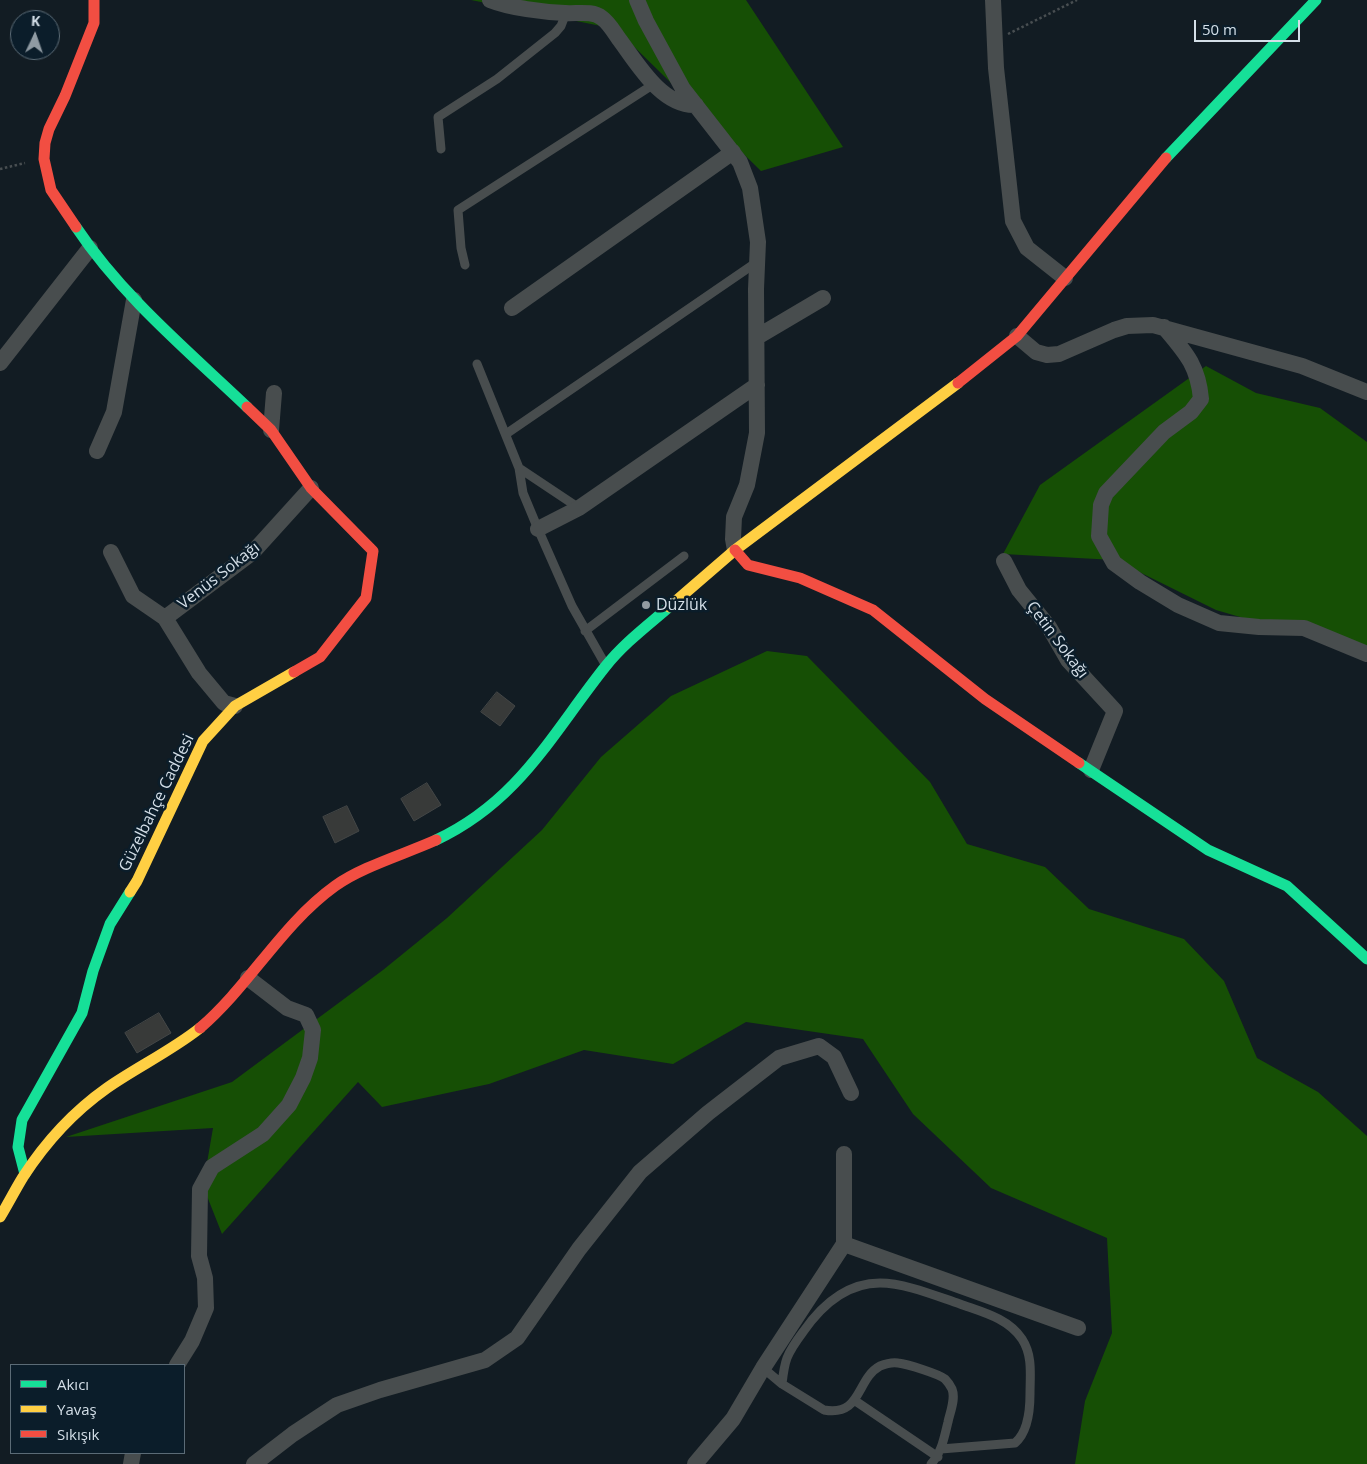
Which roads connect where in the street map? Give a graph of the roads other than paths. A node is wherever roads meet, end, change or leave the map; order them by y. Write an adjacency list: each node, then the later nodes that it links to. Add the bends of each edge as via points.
1 (94, 0): 11 (street, via 94,23 49,129 44,159 51,190)
2 (490, 0): 6 (street)
3 (637, 0): 8 (street, via 684,89)
4 (993, 0): 14 (street, via 996,68 1013,221 1027,248)
5 (1316, 0): 14 (street, via 1158,167)
6 (566, 13): 7 (street, via 589,13 602,18); 9 (lane, via 555,33 497,78 438,117)
7 (654, 84): 8 (street, via 672,100); 13 (lane, via 458,210)
8 (696, 105): 10 (street)
9 (441, 149)
10 (733, 152): 12 (street, via 750,188); 17 (street)
11 (90, 248): 16 (street); 21 (street)
12 (758, 261): 20 (street); 27 (lane)
13 (465, 265)
14 (1065, 278): 19 (street)
15 (823, 298): 20 (street)
16 (134, 300): 26 (street); 28 (street, via 114,412)
17 (512, 308)
18 (1164, 327): 19 (street, via 1127,326 1059,354 1047,355 1036,352); 24 (street, via 1302,366); 39 (street, via 1196,371 1201,400 1191,412 1164,432 1106,493 1101,505 1099,536 1114,563 1178,605 1219,623 1304,628)
19 (1017, 336): 33 (street)
20 (757, 337): 23 (street)
21 (0, 363)
22 (477, 364): 27 (lane)
23 (757, 385): 31 (street); 33 (street, via 757,434 747,485 734,517)
24 (1367, 392)
25 (274, 393): 26 (street)
26 (272, 430): 30 (street)
27 (506, 434): 29 (lane)
28 (97, 451)
29 (519, 468): 31 (lane); 32 (lane, via 523,493)
30 (311, 488): 37 (street, Venüs Sokağı, via 253,552); 41 (street, Güzelbahçe Caddesi, via 373,551 366,598 320,657)
31 (578, 508): 32 (street)
32 (538, 529): 38 (lane)
33 (735, 550): 40 (street, via 620,650); 42 (street, via 748,565 800,578 873,610 984,699)
34 (111, 552): 37 (street, Venüs Sokağı, via 133,596)
35 (684, 556): 38 (lane)
36 (1004, 561): 42 (street, Çetin Sokağı, via 1019,590 1049,627 1068,660 1115,711)
37 (165, 618): 41 (street, Venüs Sokağı, via 199,673 224,703)
38 (585, 631): 40 (lane)
39 (1367, 654)
40 (606, 666): 44 (street, via 525,774 504,796 462,826 338,884 304,913)
41 (235, 706): 47 (street, Güzelbahçe Caddesi, via 203,741 137,881 110,924 82,1013 22,1120 18,1149)
42 (1091, 770): 43 (street, via 1208,850 1286,886)
43 (1367, 959)
44 (248, 978): 47 (street, via 210,1019 186,1038 78,1112 58,1131); 51 (street, via 287,1008 306,1015 313,1030 310,1058 289,1105 263,1134 212,1167 200,1189 199,1256 205,1278 206,1308)
45 (851, 1093): 56 (street, via 834,1057 819,1046 779,1058 640,1172 579,1249 517,1338 485,1360 380,1390 337,1406)
46 (844, 1154): 49 (street)
47 (25, 1174): 48 (street)
48 (0, 1217)
49 (844, 1244): 50 (street); 52 (street)
50 (1078, 1328)
51 (178, 1364)
52 (763, 1368): 53 (lane); 57 (street, via 733,1419)
53 (782, 1384): 54 (lane, via 824,1410 838,1411); 55 (lane, via 791,1348 819,1311 842,1293 866,1284 895,1285 935,1295 1001,1320 1021,1337 1030,1356 1030,1406 1023,1433 1014,1443)
54 (854, 1400): 55 (lane); 55 (lane, via 873,1371 888,1364 906,1365 944,1378 953,1394)
55 (939, 1453): 58 (lane)
56 (254, 1464)
57 (695, 1464)
58 (930, 1464)

